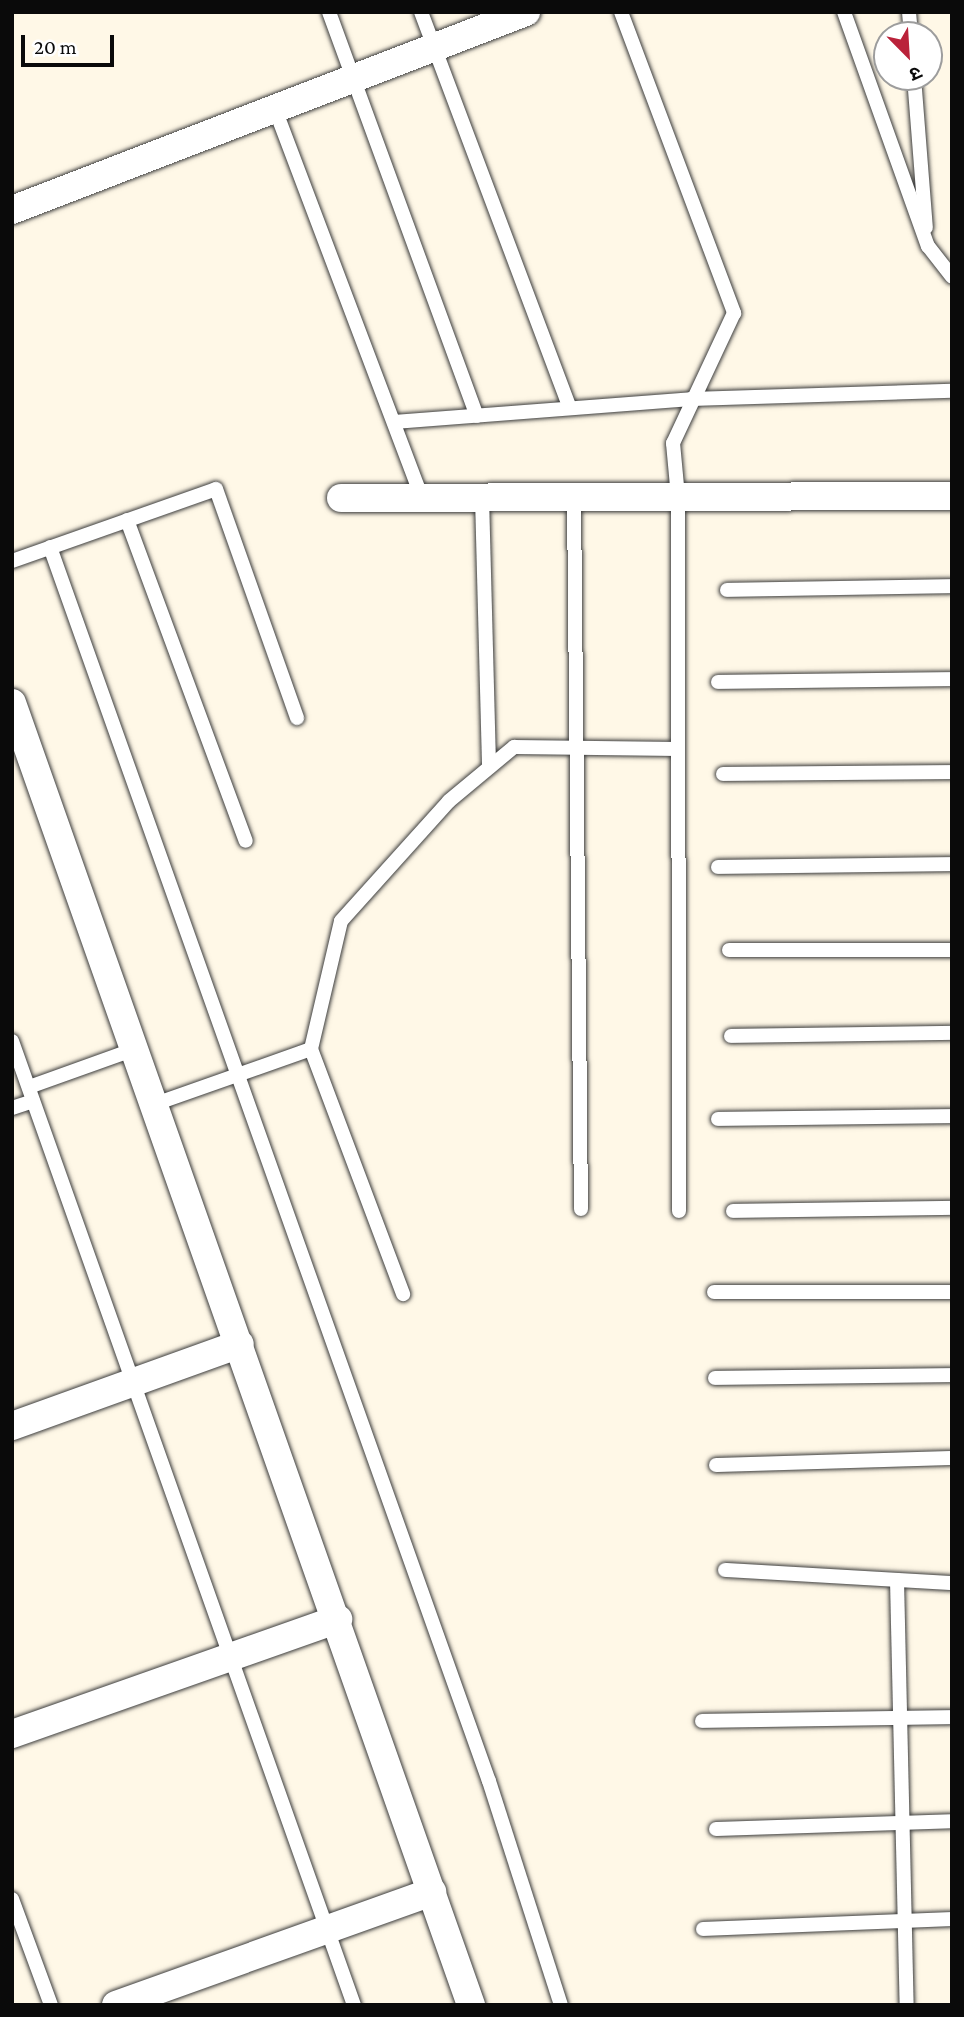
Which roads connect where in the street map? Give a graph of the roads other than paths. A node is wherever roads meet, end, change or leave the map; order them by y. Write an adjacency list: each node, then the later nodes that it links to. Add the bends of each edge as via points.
1 (329, 12): 7 (lane)
2 (421, 12): 6 (lane)
3 (526, 12): 6 (street)
4 (621, 12): 14 (lane, via 734,313)
5 (844, 12): 11 (lane)
6 (435, 47): 7 (street); 15 (lane)
7 (352, 79): 9 (street); 16 (lane)
8 (915, 91): 11 (lane)
9 (275, 109): 10 (street); 17 (lane)
10 (12, 210)
11 (928, 246): 12 (lane)
12 (952, 277)
13 (952, 391): 14 (lane)
14 (691, 399): 15 (lane); 18 (lane, via 673,443)
15 (570, 408): 16 (lane)
16 (477, 416): 17 (lane)
17 (394, 422): 22 (lane)
18 (678, 496): 19 (street); 20 (street); 34 (lane)
19 (952, 496)
20 (574, 497): 23 (street); 33 (lane)
21 (341, 498): 22 (street)
22 (422, 498): 23 (street)
23 (482, 498): 35 (lane)
24 (127, 520): 25 (lane); 32 (lane, via 216,489); 38 (lane)
25 (50, 547): 26 (lane); 48 (lane)
26 (12, 561)
27 (952, 586): 28 (lane)
28 (727, 590)
29 (952, 679): 30 (lane)
30 (718, 682)
31 (12, 703): 46 (street)
32 (297, 718)
33 (576, 748): 34 (lane); 35 (lane, via 514,747); 55 (lane)
34 (678, 749): 56 (lane)
35 (489, 767): 47 (lane, via 449,801 341,922)
36 (952, 772): 37 (lane)
37 (723, 774)
38 (246, 841)
39 (952, 864): 40 (lane)
40 (718, 867)
41 (729, 950): 42 (lane)
42 (952, 950)
43 (952, 1033): 44 (lane)
44 (731, 1036)
45 (12, 1041): 49 (lane)
46 (135, 1049): 49 (lane); 50 (street)
47 (311, 1049): 48 (lane); 60 (lane)
48 (241, 1074): 50 (lane); 90 (lane, via 489,1781)
49 (31, 1094): 51 (lane); 64 (lane)
50 (155, 1104): 61 (street)
51 (12, 1108)
52 (952, 1116): 53 (lane)
53 (718, 1119)
54 (952, 1208): 57 (lane)
55 (581, 1209)
56 (679, 1211)
57 (733, 1211)
58 (714, 1292): 59 (lane)
59 (952, 1292)
60 (403, 1294)
61 (240, 1344): 64 (street); 71 (street)
62 (952, 1375): 63 (lane)
63 (715, 1378)
64 (134, 1382): 65 (street); 72 (lane)
65 (12, 1426)
66 (952, 1458): 67 (lane)
67 (716, 1465)
68 (725, 1570): 69 (lane)
69 (897, 1580): 70 (lane); 74 (lane)
70 (952, 1583)
71 (338, 1619): 72 (street); 80 (street)
72 (231, 1657): 76 (street); 84 (lane)
73 (952, 1717): 74 (lane)
74 (900, 1718): 75 (lane); 78 (lane)
75 (702, 1721)
76 (12, 1734)
77 (952, 1821): 78 (lane)
78 (903, 1822): 79 (lane); 83 (lane)
79 (716, 1829)
80 (432, 1892): 84 (street); 89 (street)
81 (12, 1899): 86 (lane)
82 (952, 1919): 83 (lane)
83 (905, 1920): 85 (lane); 91 (lane)
84 (327, 1929): 87 (street); 88 (lane)
85 (703, 1929)
86 (51, 2005)
87 (116, 2005)
88 (354, 2005)
89 (471, 2005)
90 (561, 2005)
91 (907, 2005)

